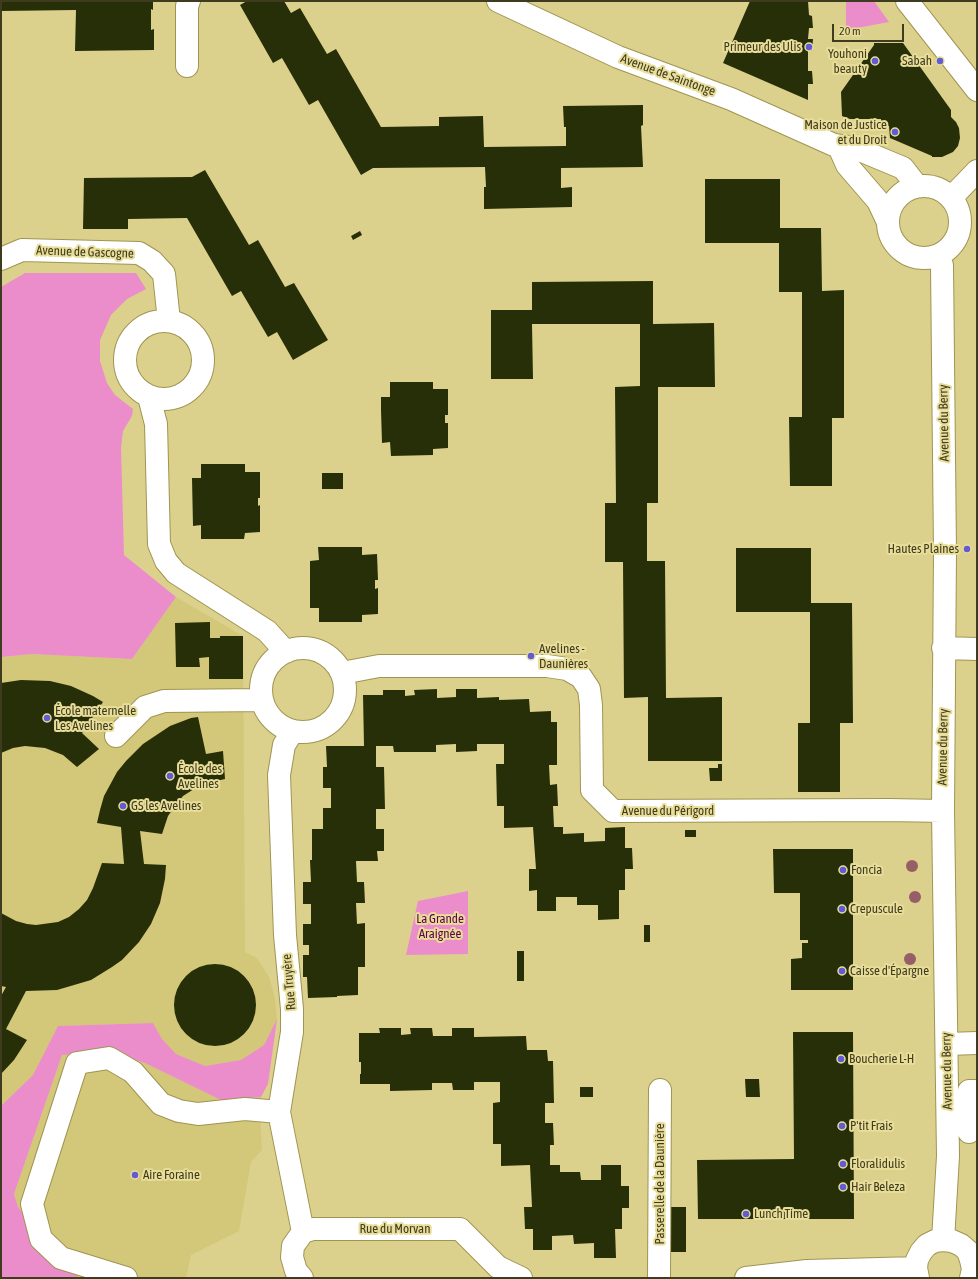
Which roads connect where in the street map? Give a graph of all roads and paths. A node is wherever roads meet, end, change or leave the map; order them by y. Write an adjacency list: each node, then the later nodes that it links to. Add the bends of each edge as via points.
1 (189, 1): 4 (street)
2 (498, 1): 6 (street, Avenue de Saintonge, via 618,57 731,99)
3 (907, 1): 5 (street)
4 (187, 66)
5 (977, 90)
6 (839, 146): 8 (street, Avenue de Saintonge, via 855,148 903,168); 10 (street, via 847,165 878,201)
7 (977, 171): 9 (street)
8 (917, 186): 9 (street, via 936,188); 10 (street, via 896,198)
9 (951, 198): 11 (street, via 960,219 959,231 955,241)
10 (887, 220): 11 (street, via 891,238 902,252 925,259)
11 (937, 256): 15 (street, Avenue du Berry, via 942,265)
12 (1, 259): 13 (street, Avenue de Gascogne, via 22,250 140,254 152,261 164,274)
13 (169, 321): 14 (street, via 155,322 144,327 134,335 128,346 126,370 131,381); 14 (street, via 180,324 192,332 200,343 204,356 203,370 198,382 188,392 176,398 163,400)
14 (149, 397): 17 (street, via 156,424 158,544 166,561 176,573 267,631)
15 (944, 648): 16 (street); 22 (street, Avenue du Berry)
16 (977, 649)
17 (286, 652): 18 (street, via 299,648 312,649 334,662); 19 (street, via 274,660 266,671 262,685)
18 (342, 673): 20 (street, via 346,686 344,700 331,722 320,729); 22 (street, Avenue du Périgord, via 379,666 547,666 567,669 581,677 589,689 592,790 613,812)
19 (262, 700): 20 (street, via 273,720); 21 (street, via 164,701 145,707)
20 (293, 731): 27 (street, Rue Truyère, via 284,745 279,775 285,935 292,1009 292,1032)
21 (116, 736)
22 (943, 812): 24 (street, Avenue du Berry)
23 (977, 1043): 24 (street)
24 (947, 1044): 30 (street, Avenue du Berry, via 948,1156)
25 (660, 1090): 36 (street, Passerelle de la Daunière)
26 (977, 1091): 28 (street, via 969,1091)
27 (279, 1112): 29 (street, Rue Truyère); 34 (street, via 246,1109 198,1114 179,1111 161,1104 133,1072 109,1058 77,1063 32,1204 41,1239 61,1258)
28 (969, 1132)
29 (303, 1232): 33 (street, via 293,1246); 35 (street, Rue du Morvan, via 313,1229 460,1229 498,1267)
30 (943, 1240): 31 (street, via 952,1241 968,1251); 32 (street, via 927,1245 917,1260)
31 (974, 1272)
32 (917, 1273): 37 (street, via 807,1271)
33 (294, 1276)
34 (126, 1278)
35 (521, 1278)
36 (658, 1278)
37 (746, 1278)

